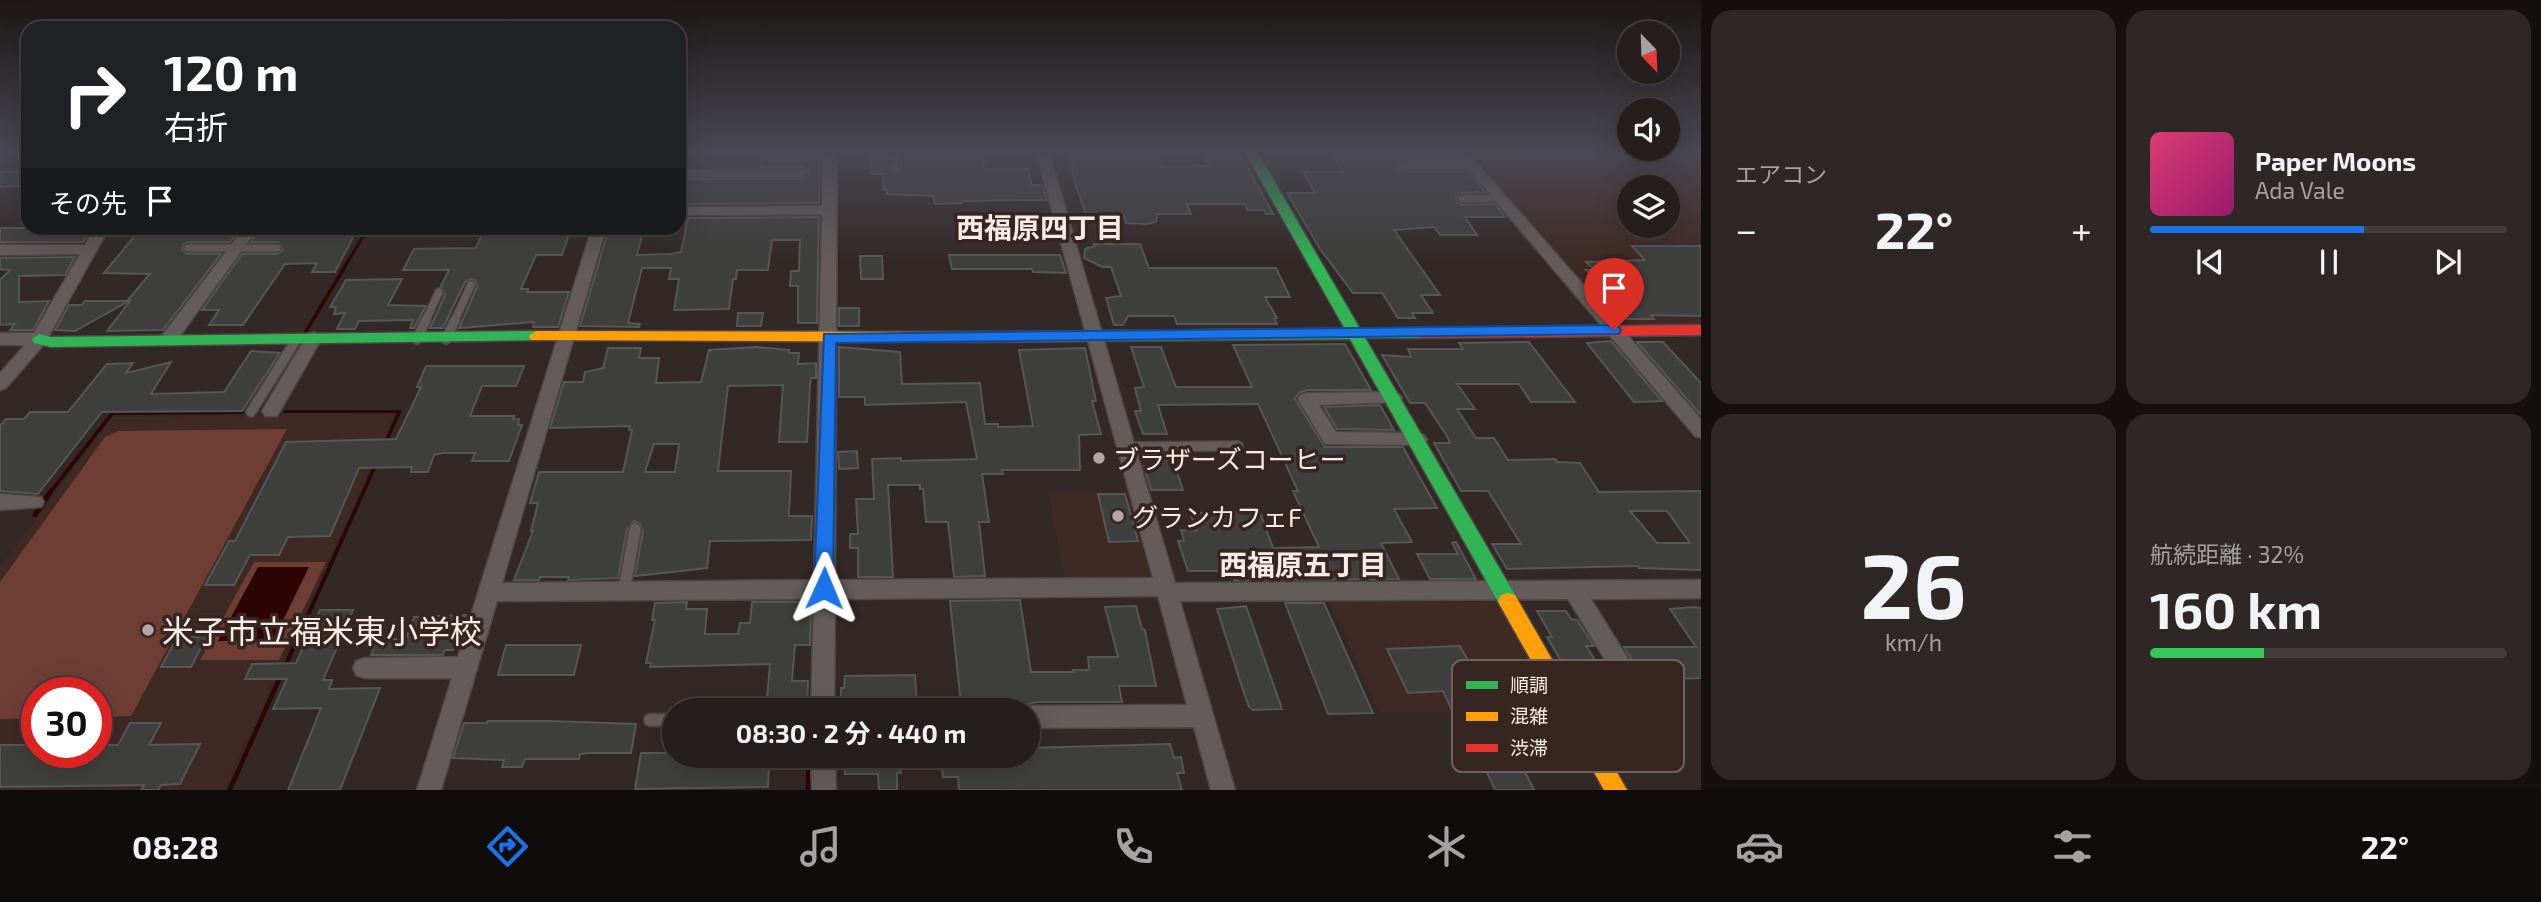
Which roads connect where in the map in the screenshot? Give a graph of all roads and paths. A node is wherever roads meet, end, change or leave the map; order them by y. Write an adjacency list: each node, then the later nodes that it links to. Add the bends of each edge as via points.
1 (829, 189): 7 (street)
2 (1054, 189): 24 (street)
3 (1272, 189): 22 (street)
4 (1492, 189): 5 (street)
5 (1500, 198): 6 (lane); 20 (street)
6 (1462, 199)
7 (829, 210): 8 (street); 25 (street)
8 (686, 211)
9 (98, 235): 15 (street)
10 (246, 235): 13 (street)
11 (597, 235): 23 (street)
12 (188, 248): 13 (lane)
13 (236, 248): 14 (lane); 31 (street)
14 (277, 248)
15 (90, 249): 16 (street); 27 (street)
16 (7, 250): 17 (street)
17 (0, 264)
18 (471, 285): 30 (lane)
19 (439, 292): 29 (lane)
20 (1614, 330): 21 (street); 22 (street); 36 (street)
21 (1701, 330)
22 (1356, 333): 24 (street); 33 (street)
23 (566, 335): 25 (street); 30 (street); 49 (street)
24 (1096, 335): 25 (street); 39 (street)
25 (829, 338): 43 (street)
26 (0, 339): 27 (street)
27 (39, 339): 31 (street); 32 (street)
28 (306, 339): 29 (street); 31 (street); 34 (street); 35 (lane)
29 (416, 339): 30 (street)
30 (446, 339)
31 (168, 340)
32 (0, 384)
33 (1393, 398): 37 (street); 37 (street, via 1307,398 1331,439)
34 (271, 411)
35 (251, 412)
36 (1701, 431)
37 (1418, 440): 48 (street)
38 (1238, 446): 39 (lane)
39 (1126, 447): 44 (street)
40 (0, 502): 41 (street)
41 (34, 502)
42 (635, 528): 47 (lane)
43 (824, 588): 44 (street); 47 (street); 54 (street)
44 (1166, 589): 48 (street); 55 (street)
45 (1701, 589): 46 (street)
46 (1574, 590): 48 (street); 51 (street)
47 (624, 591): 49 (street)
48 (1503, 591): 50 (street)
49 (491, 592): 52 (street)
50 (1542, 660)
51 (1618, 660)
52 (467, 667): 53 (street); 61 (street)
53 (364, 668)
54 (823, 698)
55 (1202, 716): 56 (street); 63 (street)
56 (1040, 717)
57 (650, 720): 58 (lane)
58 (662, 720)
59 (823, 768): 62 (street)
60 (1606, 772): 64 (street)
61 (429, 790)
62 (824, 790)
63 (1223, 790)
64 (1616, 790)

